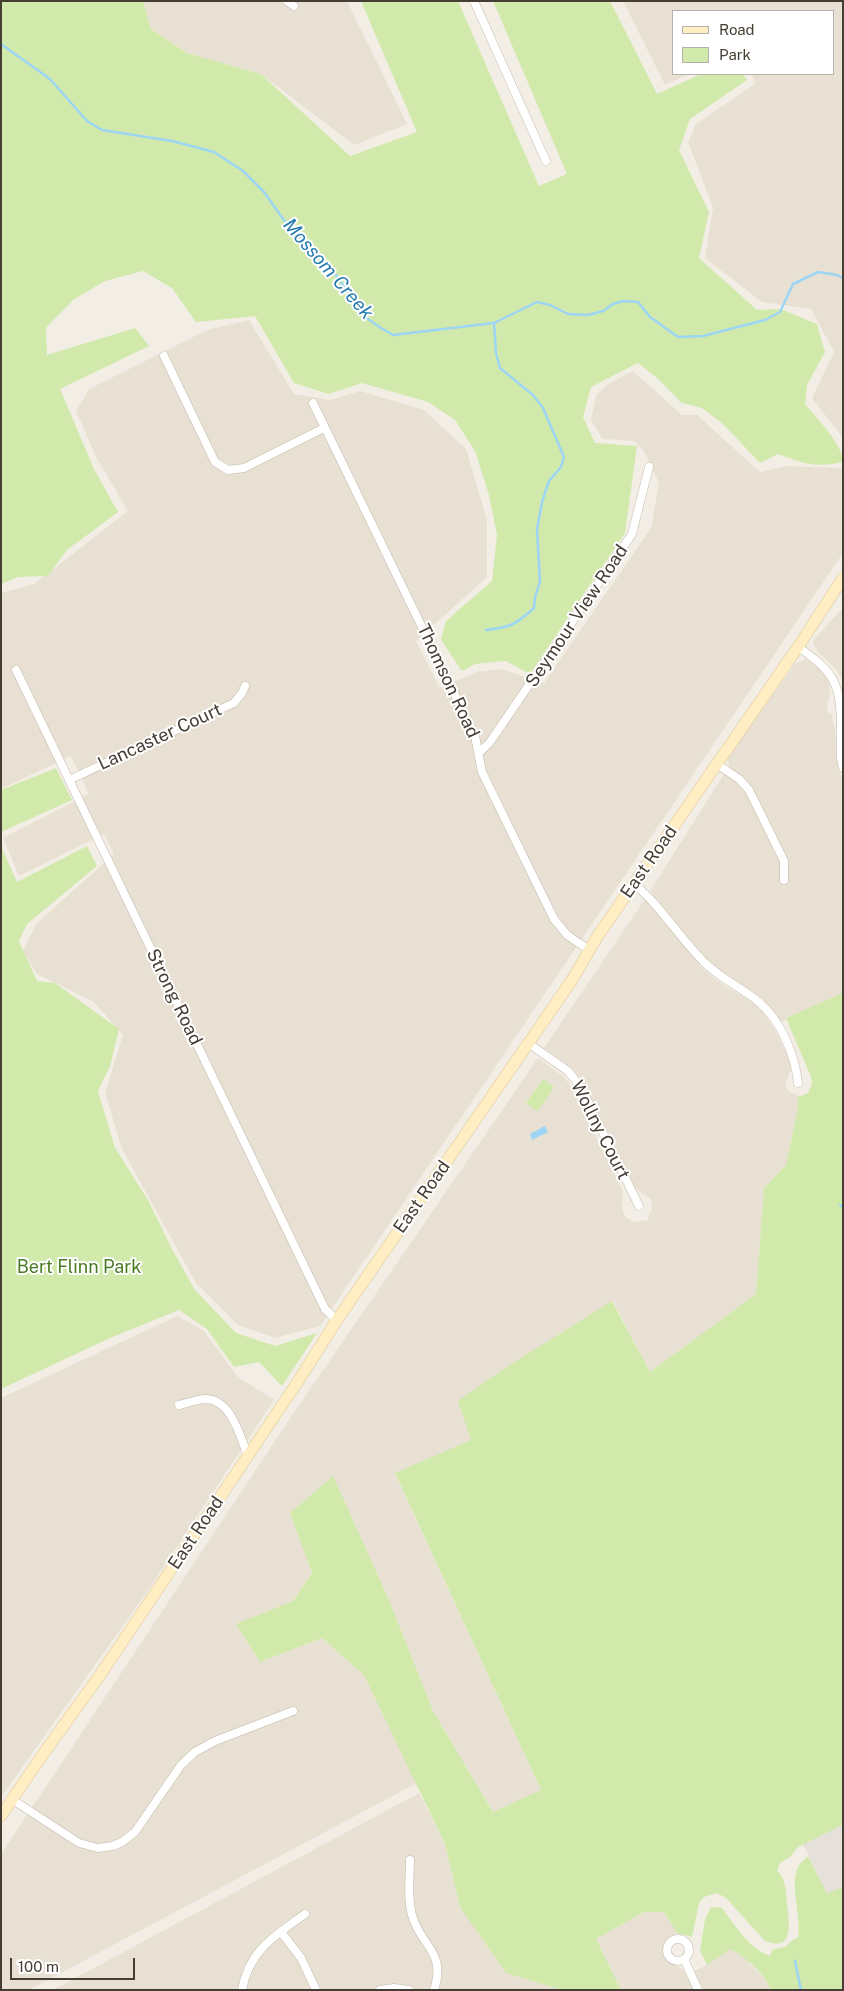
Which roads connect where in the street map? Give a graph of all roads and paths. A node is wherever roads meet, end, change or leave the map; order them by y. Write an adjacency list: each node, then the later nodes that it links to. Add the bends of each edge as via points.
1 (287, 1): 3 (street)
2 (474, 1): 4 (street)
3 (294, 6)
4 (546, 161)
5 (164, 356): 7 (street, via 215,462 228,470 244,468)
6 (313, 403): 7 (street, Thomson Road)
7 (324, 428): 13 (street, Thomson Road, via 476,736)
8 (648, 467): 13 (street, Seymour View Road, via 632,534)
9 (843, 578): 10 (main road, East Road)
10 (798, 647): 14 (main road, East Road); 15 (street, via 823,665 837,688)
11 (16, 670): 16 (street, Strong Road)
12 (245, 686): 16 (street, Lancaster Court, via 234,703)
13 (480, 752): 19 (street, Thomson Road, via 482,772 554,920 567,935)
14 (718, 764): 17 (street, via 749,790 784,861); 18 (main road, East Road)
15 (843, 768)
16 (69, 780): 23 (street, Strong Road, via 325,1309)
17 (784, 880)
18 (634, 884): 19 (main road, East Road); 21 (street, via 648,895 712,971 768,1012 796,1065)
19 (589, 950): 20 (main road, East Road)
20 (528, 1042): 22 (street, Wollny Court, via 568,1071 580,1086); 23 (main road, East Road)
21 (798, 1083)
22 (639, 1206)
23 (337, 1320): 25 (main road, East Road)
24 (179, 1405): 25 (street, via 205,1399 217,1401 227,1409)
25 (248, 1456): 27 (main road, East Road)
26 (293, 1711): 27 (street, via 214,1741 195,1752 181,1765 135,1832 113,1846 98,1848 79,1843)
27 (13, 1800): 28 (main road, East Road)
28 (1, 1816)
29 (410, 1860): 37 (street, via 411,1911 437,1962)
30 (305, 1914): 31 (street)
31 (281, 1932): 33 (street, via 254,1956); 34 (street, via 301,1958)
32 (684, 1959): 38 (street)
33 (242, 1990)
34 (316, 1990)
35 (380, 1990): 36 (street)
36 (409, 1990)
37 (434, 1990)
38 (698, 1990)

